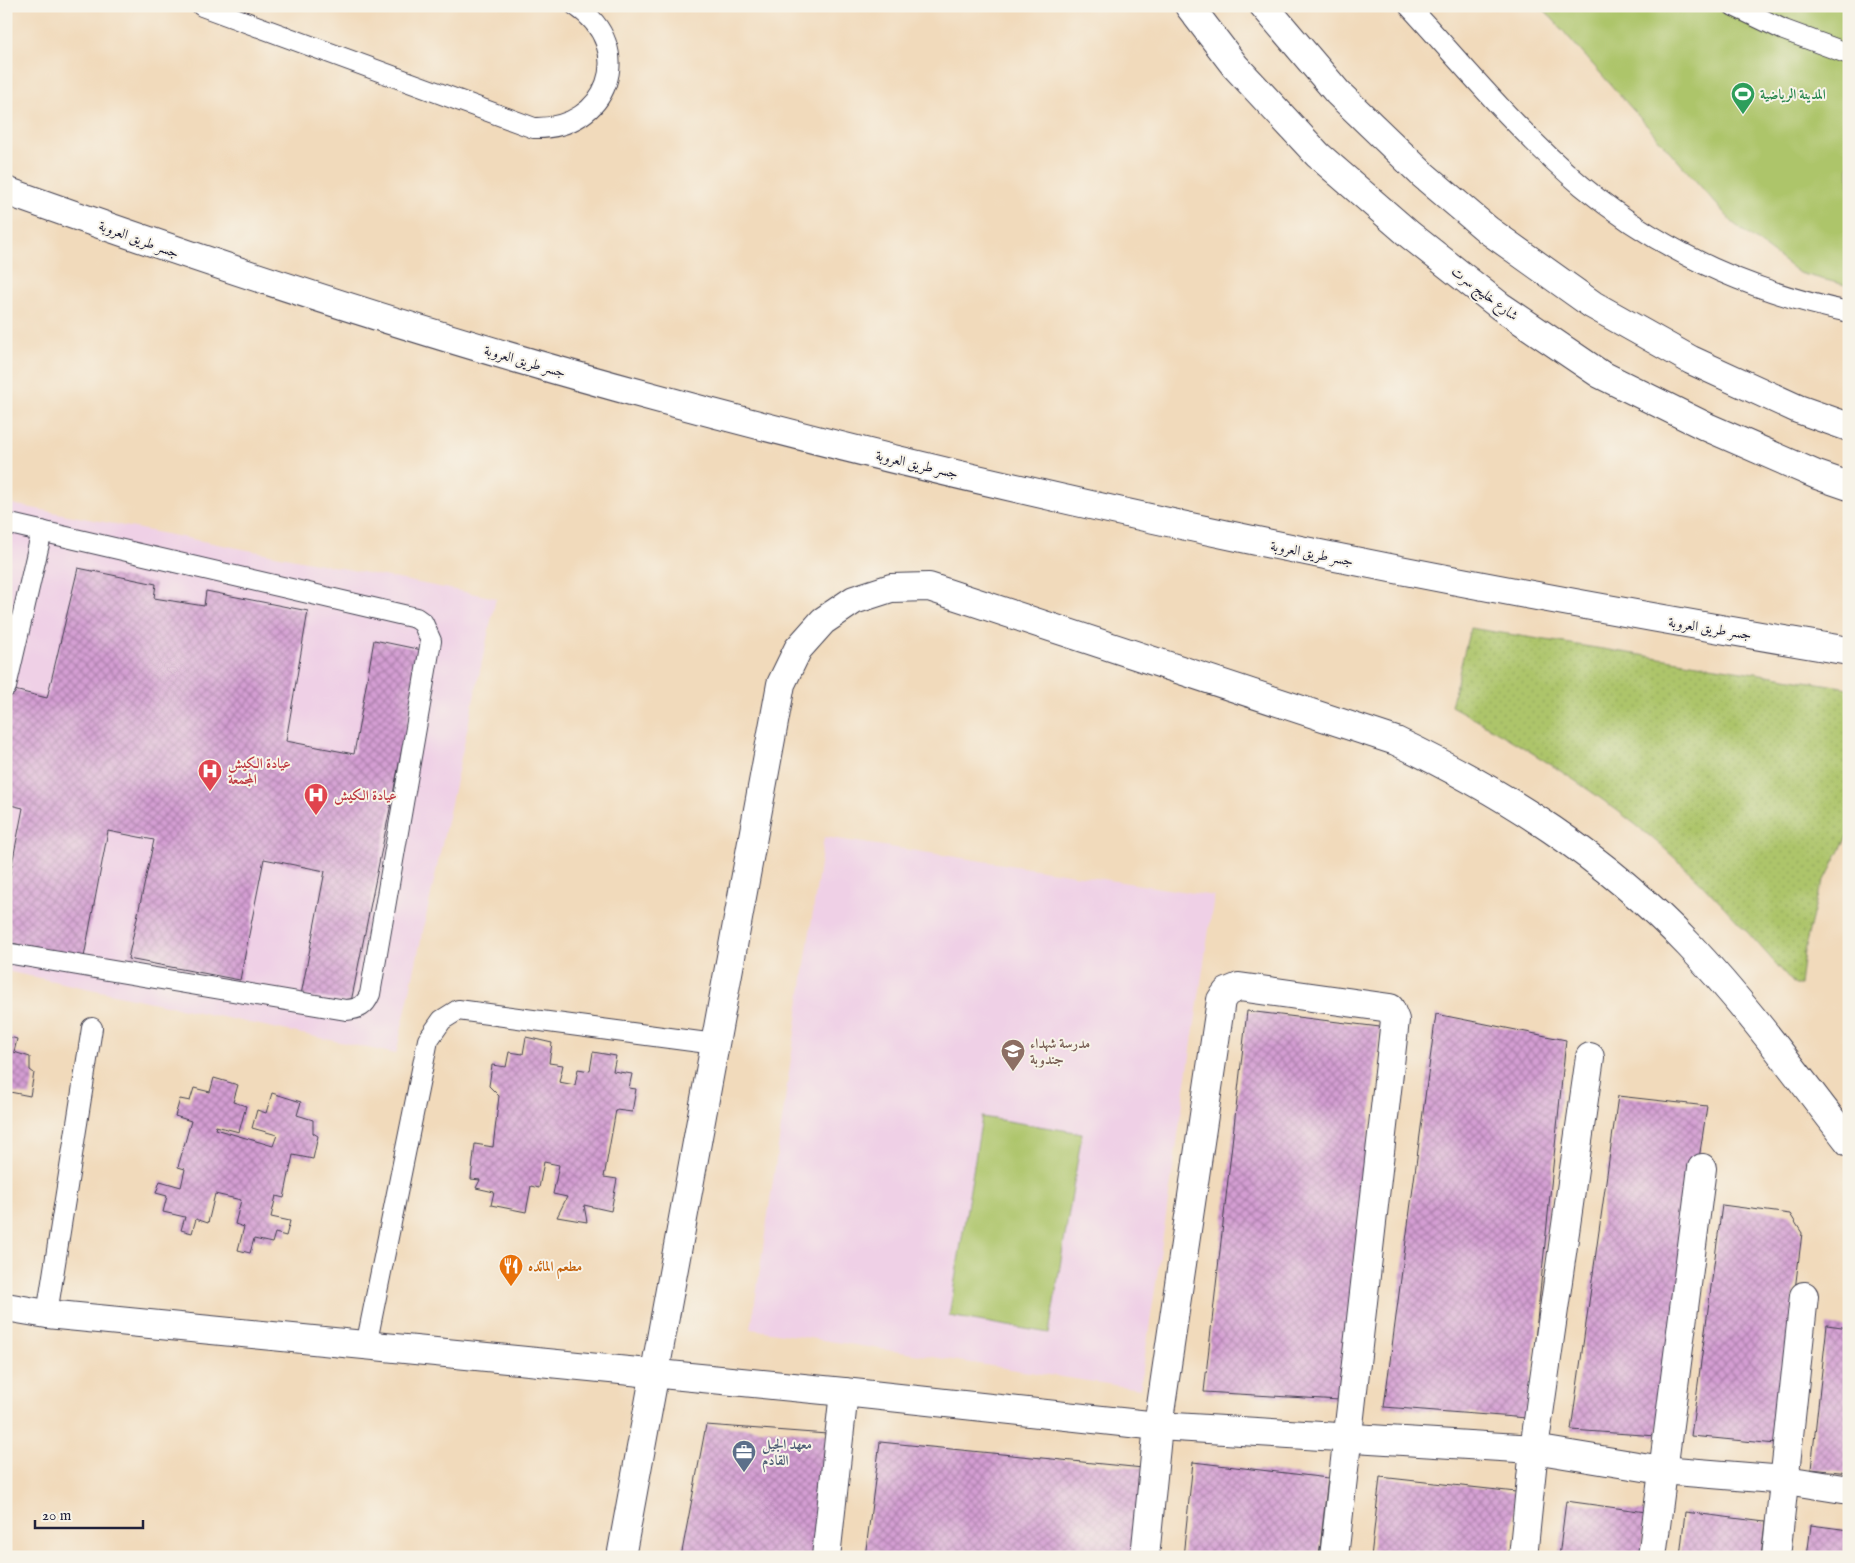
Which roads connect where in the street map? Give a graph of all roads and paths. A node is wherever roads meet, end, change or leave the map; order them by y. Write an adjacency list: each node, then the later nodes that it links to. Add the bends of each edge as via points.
1 (202, 6): 2 (lane, via 534,128 549,128 564,125 591,109 606,82 609,67 604,37 596,23)
2 (576, 6)
3 (1189, 6): 11 (main road, شارع خليج سرت, via 1235,66 1318,155 1410,235 1500,306 1600,374 1707,427)
4 (1264, 6): 10 (main road, via 1338,93 1422,174 1488,230 1593,305 1691,360 1798,409)
5 (1409, 6): 9 (lane, via 1543,150 1624,218 1716,271 1765,290)
6 (1734, 6): 7 (lane, via 1784,30)
7 (1849, 54)
8 (6, 191): 14 (main road, جسر طريق العروبة, via 192,258 408,326 653,397 851,449 1350,561 1661,620)
9 (1849, 312)
10 (1849, 427)
11 (1849, 486)
12 (6, 523): 13 (lane)
13 (42, 531): 15 (lane); 16 (lane, via 416,618 423,623 431,641 366,1003 357,1009 346,1010)
14 (1849, 651)
15 (6, 687)
16 (6, 953)
17 (92, 1028): 24 (lane)
18 (715, 1044): 20 (main road, via 781,684 798,649 823,620 854,600 891,588 929,588 1396,741 1450,766 1535,817 1600,863 1689,945 1730,990); 25 (lane, via 458,1010 442,1020 428,1040); 26 (main road)
19 (1590, 1057): 30 (main road)
20 (1849, 1142)
21 (1702, 1168): 31 (main road)
22 (1804, 1296): 32 (main road)
23 (6, 1307): 24 (main road)
24 (47, 1314): 25 (main road)
25 (366, 1346): 26 (main road)
26 (656, 1374): 27 (main road); 34 (main road)
27 (844, 1392): 28 (main road); 35 (main road)
28 (1158, 1426): 29 (main road); 29 (main road, via 1221,1000 1239,987 1390,1008 1396,1020); 36 (main road)
29 (1346, 1439): 30 (main road); 37 (main road)
30 (1534, 1450): 31 (main road); 38 (main road)
31 (1662, 1470): 32 (main road); 39 (main road)
32 (1786, 1480): 33 (main road); 40 (main road)
33 (1849, 1490)
34 (621, 1557)
35 (826, 1557)
36 (1145, 1557)
37 (1334, 1557)
38 (1523, 1557)
39 (1652, 1557)
40 (1776, 1557)

